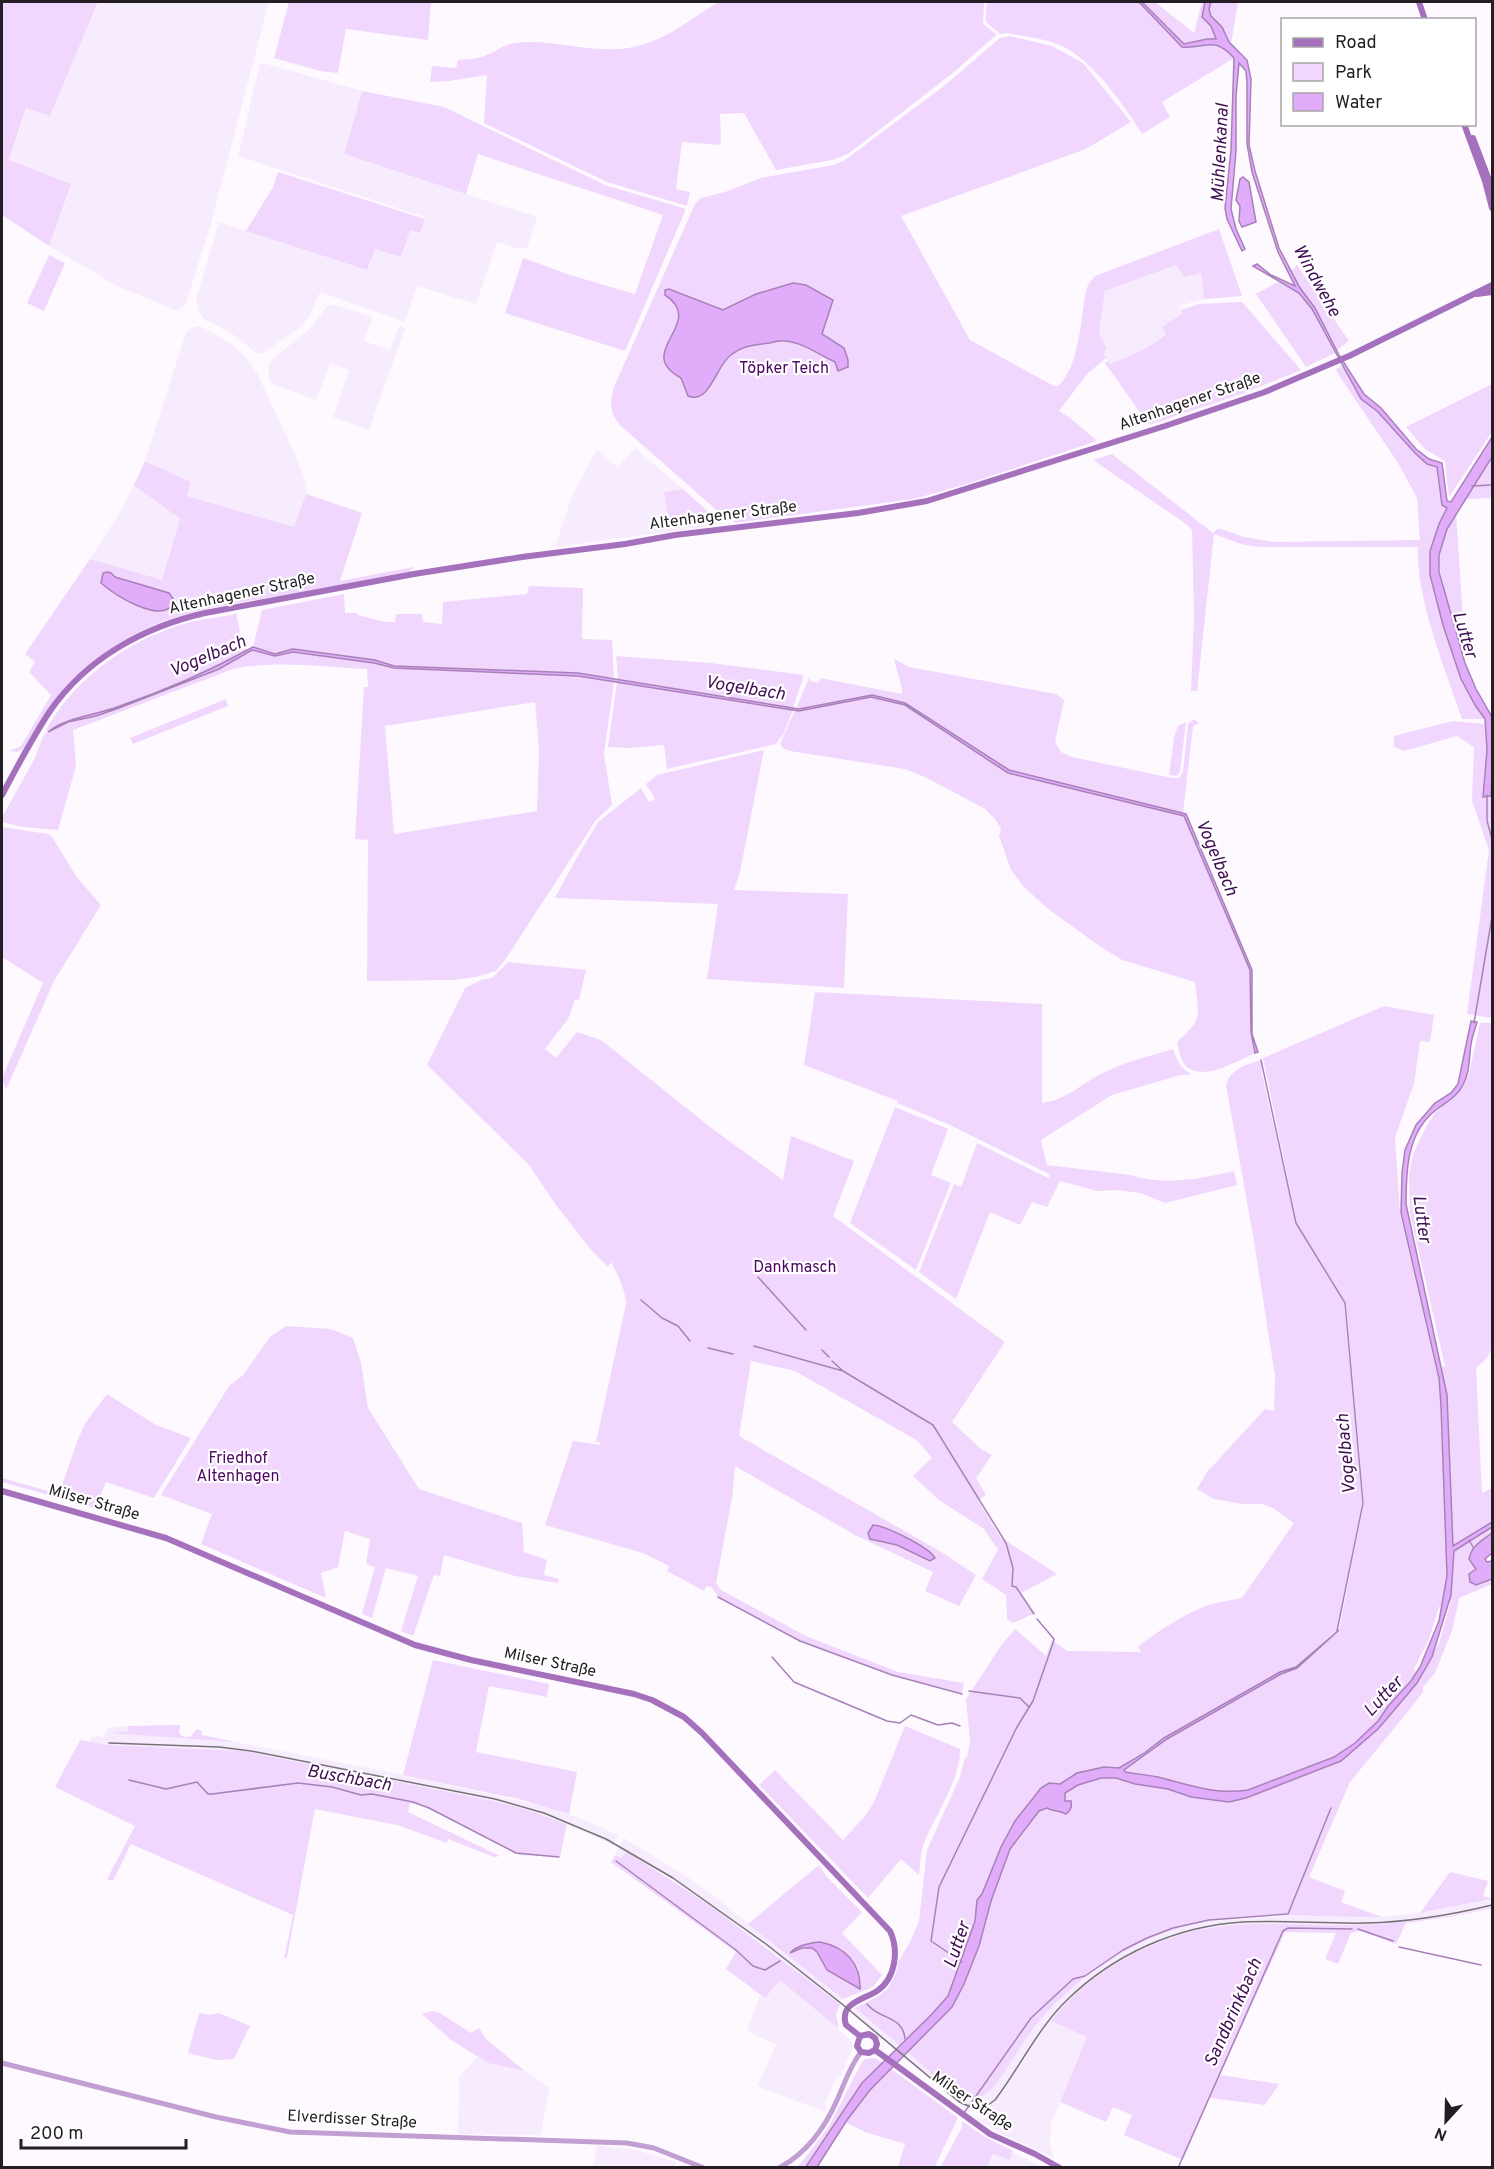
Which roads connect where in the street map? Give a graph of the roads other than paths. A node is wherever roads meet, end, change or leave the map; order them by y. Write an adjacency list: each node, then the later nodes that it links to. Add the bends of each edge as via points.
1 (1419, 2): 2 (main road)
2 (1424, 18)
3 (1467, 126): 5 (main road)
4 (1467, 126): 6 (main road)
5 (1492, 188)
6 (1492, 208)
7 (1492, 285): 9 (main road, Altenhagener Straße)
8 (1492, 292): 9 (main road)
9 (1471, 295): 10 (main road, Altenhagener Straße, via 1349,356 1265,392 927,501 425,572 172,621 111,651 73,683 49,712)
10 (2, 795)
11 (2, 1491): 12 (main road, Milser Straße, via 176,1542 415,1645 634,1694 674,1710 702,1733 890,1931 896,1953 889,1979 877,1991 849,2006 844,2014 846,2025)
12 (860, 2036): 13 (main road, via 857,2046); 14 (main road, via 875,2037)
13 (861, 2052): 14 (main road); 17 (street, via 818,2134 801,2153)
14 (878, 2052): 18 (main road, Milser Straße, via 997,2138)
15 (2, 2063): 16 (street, Elverdisser Straße, via 279,2131 627,2143 654,2148)
16 (704, 2168)
17 (779, 2168)
18 (1060, 2168)

